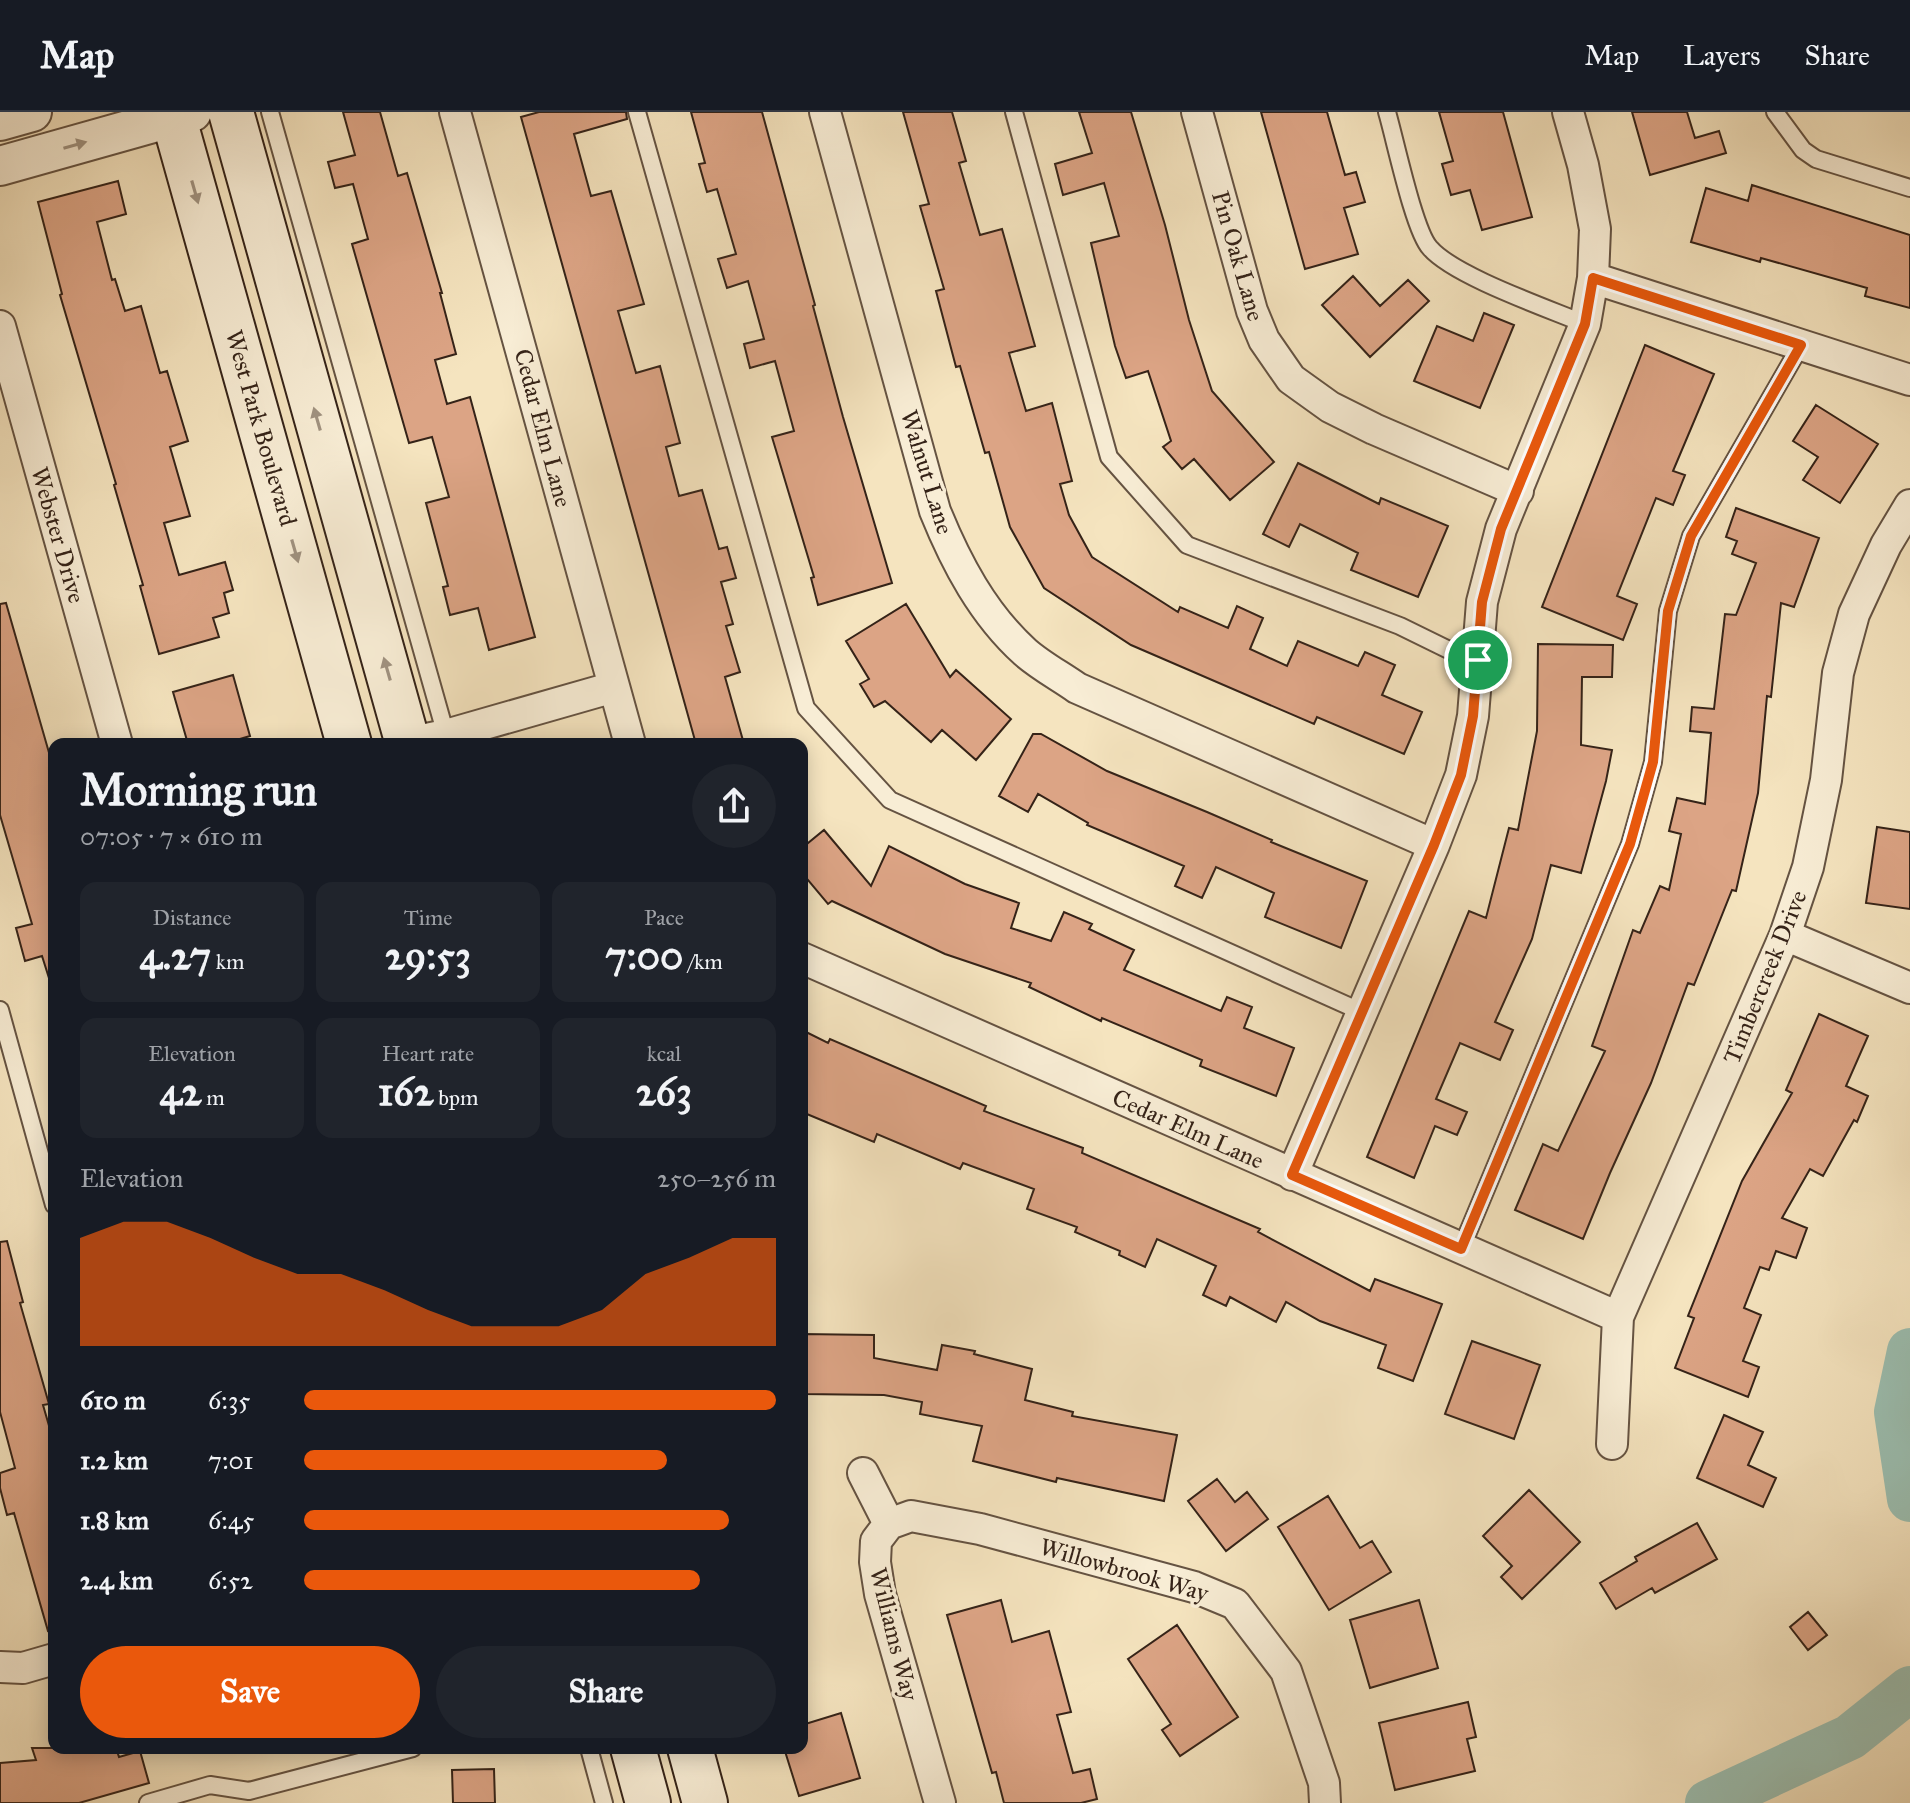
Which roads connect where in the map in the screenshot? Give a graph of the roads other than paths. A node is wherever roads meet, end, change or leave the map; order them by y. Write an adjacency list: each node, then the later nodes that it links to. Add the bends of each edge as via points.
1 (32, 112): 13 (street)
2 (231, 112): 27 (main road, one-way to 2)
3 (270, 112): 28 (lane)
4 (455, 112): 24 (street, Cedar Elm Lane)
5 (637, 112): 36 (lane, via 806,708 890,800)
6 (825, 112): 31 (street, Walnut Lane, via 935,511 984,607 1026,652 1077,688)
7 (1014, 112): 23 (lane, via 1109,457 1187,545)
8 (1197, 112): 21 (street, Pin Oak Lane, via 1252,311 1264,340 1291,379 1363,424)
9 (1387, 112): 17 (lane, via 1428,246 1449,265)
10 (1568, 112): 16 (street, via 1595,229)
11 (1775, 112): 15 (lane, via 1816,159)
12 (179, 114): 14 (street, one-way to 12); 26 (main road, West Park Boulevard, one-way to 26)
13 (0, 121)
14 (0, 166)
15 (1910, 188)
16 (1593, 278): 17 (street); 19 (street)
17 (1585, 324): 21 (street)
18 (0, 326): 25 (street, Webster Drive)
19 (1801, 345): 20 (street); 39 (lane, via 1691,536 1668,611 1653,762 1630,844)
20 (1910, 380)
21 (1518, 491): 23 (street, via 1501,529 1482,602)
22 (1910, 505): 32 (street, Timbercreek Drive, via 1854,614 1838,673 1826,780 1808,867)
23 (1478, 660): 31 (street, via 1461,775)
24 (614, 687): 29 (street); 30 (street, Cedar Elm Lane)
25 (115, 738)
26 (347, 738)
27 (415, 738)
28 (415, 738)
29 (427, 738)
30 (628, 738)
31 (1434, 845): 36 (street)
32 (1785, 935): 34 (street); 40 (street, Timbercreek Drive)
33 (808, 961): 37 (street, Cedar Elm Lane)
34 (1910, 988)
35 (0, 1010): 38 (lane)
36 (1362, 1012): 37 (street)
37 (1292, 1175): 39 (street, Cedar Elm Lane)
38 (48, 1183)
39 (1461, 1249): 40 (street, Cedar Elm Lane)
40 (1618, 1317): 41 (street, Timbercreek Drive)
41 (1612, 1444)
42 (863, 1473): 43 (street)
43 (889, 1524): 55 (street, Williams Way, via 876,1541 880,1594); 56 (street, Willowbrook Way, via 911,1516 980,1529 1194,1587 1235,1604 1286,1671 1324,1783)
44 (48, 1661): 45 (street)
45 (0, 1667)
46 (390, 1754): 50 (lane)
47 (591, 1754): 52 (lane)
48 (635, 1754): 53 (main road)
49 (692, 1754): 54 (main road)
50 (237, 1796): 51 (lane, via 210,1785)
51 (148, 1803)
52 (604, 1803)
53 (648, 1803)
54 (705, 1803)
55 (940, 1803)
56 (1325, 1803)

